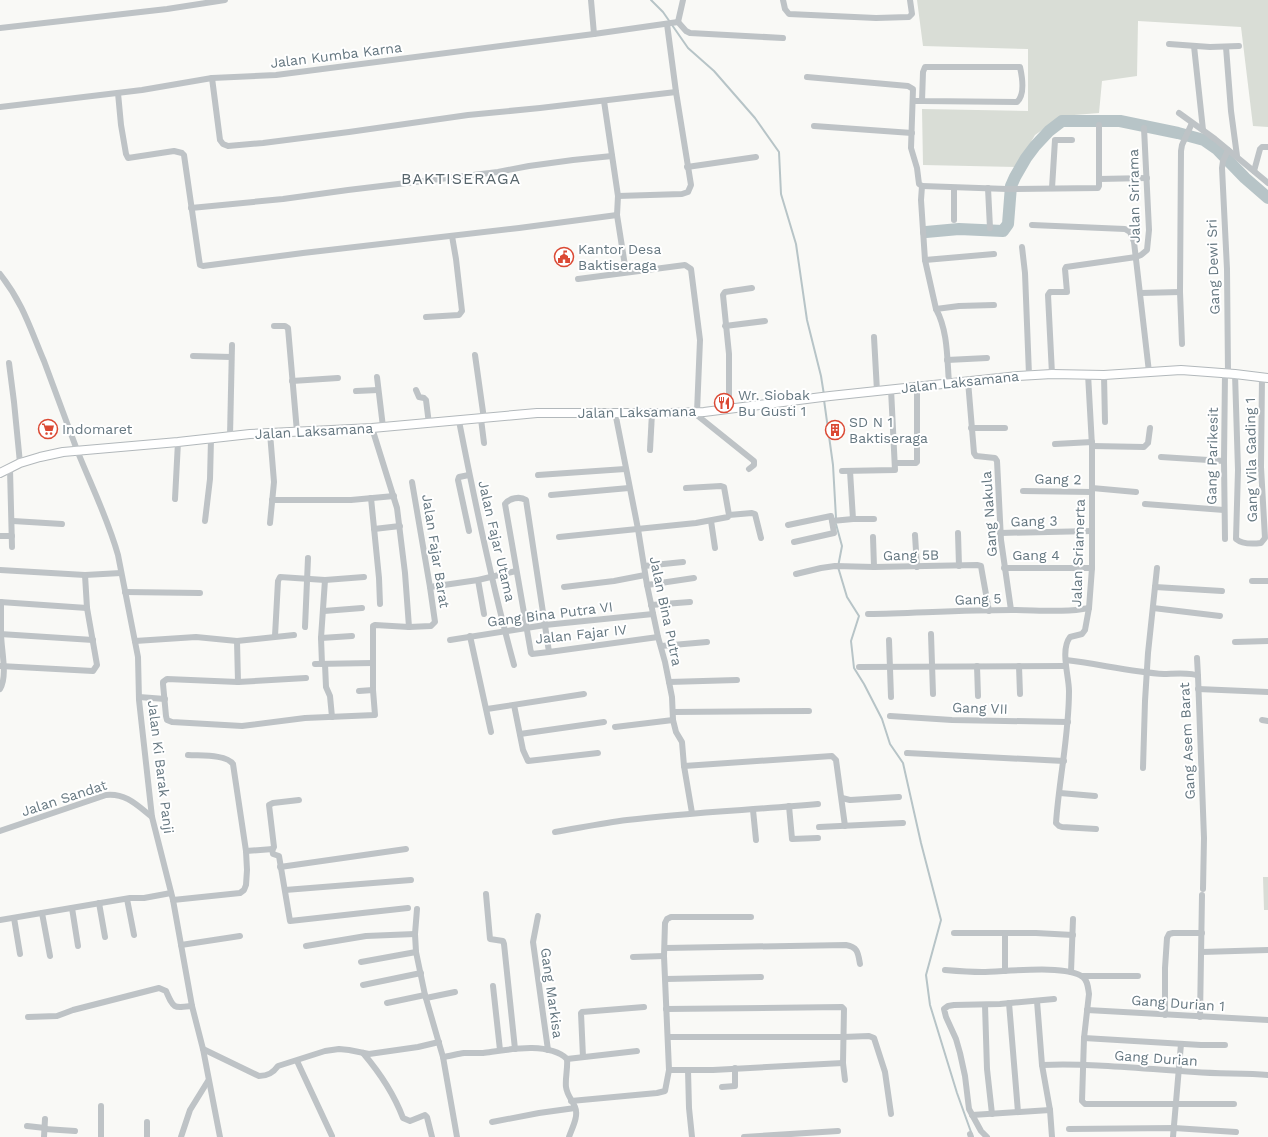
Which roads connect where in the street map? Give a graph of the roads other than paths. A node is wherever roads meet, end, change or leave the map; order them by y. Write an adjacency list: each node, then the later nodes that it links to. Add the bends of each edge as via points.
1 (225, 0): 7 (street)
2 (591, 0): 8 (street)
3 (683, 0): 6 (street)
4 (783, 0): 5 (street, via 789,14 876,18 909,17 912,14)
5 (910, 0)
6 (672, 23): 8 (street, Jalan Kumba Karna); 9 (street, via 690,33); 16 (street)
7 (0, 28)
8 (594, 34): 15 (street, Jalan Kumba Karna, via 276,75)
9 (783, 38)
10 (1169, 44): 11 (street)
11 (1194, 46): 13 (street); 27 (street)
12 (1239, 46): 13 (street)
13 (1226, 47): 33 (street)
14 (807, 77): 19 (street, via 908,86 912,89)
15 (212, 78): 17 (street, Jalan Kumba Karna); 18 (street, via 220,140 228,146 468,115)
16 (676, 92): 18 (street); 35 (street)
17 (118, 93): 21 (street, Jalan Kumba Karna); 45 (street, via 127,157 130,159 174,151 182,153)
18 (604, 101): 32 (street)
19 (913, 101): 20 (street); 28 (street)
20 (922, 101): 20 (street, via 1017,102 1021,96 1020,67 925,67)
21 (0, 107)
22 (1179, 113): 25 (street)
23 (1099, 124): 38 (street)
24 (814, 126): 28 (street)
25 (1191, 126): 27 (street); 59 (street, via 1181,151)
26 (1144, 128): 37 (street, Jalan Srirama)
27 (1203, 130): 31 (street)
28 (912, 133): 40 (street, via 911,148 919,184)
29 (1072, 140): 43 (street, via 1054,140)
30 (1268, 147): 36 (street, via 1260,149)
31 (1227, 152): 33 (street); 77 (street, Gang Dewi Sri, via 1222,168 1222,191)
32 (612, 156): 44 (street); 45 (street, via 283,199)
33 (1237, 156): 36 (street)
34 (756, 157): 35 (street)
35 (687, 167): 44 (street, via 691,185 686,193)
36 (1254, 171): 39 (street)
37 (1147, 178): 38 (street); 53 (street, Jalan Srirama, via 1148,246 1145,253)
38 (1099, 179): 43 (street, via 1098,188)
39 (1268, 183)
40 (922, 186): 41 (street); 54 (street)
41 (954, 188): 42 (street); 47 (street)
42 (988, 188): 43 (street); 49 (street)
43 (1052, 188)
44 (618, 196): 46 (street)
45 (191, 208): 50 (street, via 200,265 203,266)
46 (617, 215): 50 (street); 55 (street)
47 (954, 220)
48 (1032, 225): 53 (street, Jalan Srirama, via 1125,229 1130,232 1134,242)
49 (990, 228)
50 (452, 236): 63 (street, via 461,312 459,315)
51 (1022, 247): 80 (street)
52 (994, 254): 54 (street)
53 (1136, 257): 60 (street, Jalan Srirama); 78 (street, via 1066,267 1067,292 1050,292 1048,295)
54 (925, 260): 62 (street)
55 (626, 272): 57 (street); 96 (street, via 685,265 691,269 700,340)
56 (0, 274): 115 (street, Jalan Ki Barak Panji, via 23,310)
57 (578, 279)
58 (752, 288): 66 (street, via 723,294)
59 (1180, 292): 60 (street); 68 (street)
60 (1141, 293): 76 (street, Jalan Srirama)
61 (994, 305): 62 (street)
62 (936, 309): 74 (street, via 945,334)
63 (426, 317)
64 (765, 321): 66 (street)
65 (274, 326): 85 (street, via 288,328)
66 (725, 326): 94 (street)
67 (874, 338): 93 (street)
68 (1182, 344)
69 (232, 345): 72 (street)
70 (475, 355): 98 (street)
71 (193, 356): 72 (street)
72 (231, 357): 109 (street)
73 (986, 358): 74 (street)
74 (947, 360): 87 (street)
75 (9, 363): 119 (street)
76 (1150, 372): 77 (main road, Jalan Laksamana, via 1181,370); 81 (main road, Jalan Laksamana)
77 (1230, 373): 83 (main road, Jalan Laksamana); 118 (street, Gang Parikesit); 149 (street, Gang Vila Gading 1, via 1238,470 1236,538 1249,543 1263,542)
78 (1052, 374): 79 (main road, Jalan Laksamana); 80 (main road, Jalan Laksamana)
79 (1088, 374): 81 (main road, Jalan Laksamana); 114 (street, Jalan Sriamerta)
80 (1029, 375): 86 (main road, Jalan Laksamana)
81 (1104, 375): 100 (street)
82 (377, 377): 90 (street)
83 (1265, 377): 149 (street, Gang Vila Gading 1, via 1261,467)
84 (338, 378): 85 (street)
85 (292, 381): 107 (street)
86 (968, 381): 87 (main road, Jalan Laksamana); 104 (street, Gang Nakula)
87 (949, 383): 88 (main road, Jalan Laksamana)
88 (917, 386): 89 (main road, Jalan Laksamana); 120 (street, via 917,462)
89 (891, 389): 93 (main road, Jalan Laksamana); 120 (street)
90 (378, 390): 92 (street); 102 (street)
91 (416, 390): 101 (street, via 419,397 426,400)
92 (356, 391)
93 (877, 391): 94 (main road, Jalan Laksamana)
94 (729, 409): 96 (main road, Jalan Laksamana)
95 (615, 412): 97 (main road, Jalan Laksamana); 98 (main road, Jalan Laksamana, via 537,413); 122 (street, Jalan Bina Putra)
96 (695, 412): 97 (main road, Jalan Laksamana); 123 (street, via 754,461)
97 (652, 413): 116 (street)
98 (482, 419): 99 (main road, Jalan Laksamana); 112 (street)
99 (459, 421): 101 (main road, Jalan Laksamana); 127 (street, Jalan Fajar Utama)
100 (1105, 422)
101 (429, 424): 102 (main road, Jalan Laksamana)
102 (383, 427): 103 (main road, Jalan Laksamana)
103 (372, 428): 107 (main road, Jalan Laksamana); 136 (street)
104 (972, 428): 105 (street); 159 (street, Gang Nakula, via 976,456 996,458 997,461)
105 (1005, 428)
106 (1150, 428): 114 (street, via 1148,442 1144,447)
107 (298, 432): 108 (main road, Jalan Laksamana)
108 (270, 433): 109 (main road, Jalan Laksamana); 139 (street, via 274,482)
109 (230, 436): 110 (main road, Jalan Laksamana)
110 (211, 439): 111 (main road, Jalan Laksamana); 146 (street)
111 (178, 442): 115 (main road, Jalan Laksamana); 138 (street)
112 (484, 443)
113 (1055, 444): 114 (street)
114 (1092, 444): 132 (street, Jalan Sriamerta)
115 (78, 450): 119 (main road, Jalan Laksamana, via 57,452); 181 (street, Jalan Ki Barak Panji, via 113,539)
116 (650, 450)
117 (1161, 457): 118 (street)
118 (1224, 461): 141 (street, Gang Parikesit)
119 (20, 463): 121 (main road, Jalan Laksamana)
120 (895, 463): 125 (street, via 893,470)
121 (10, 469): 126 (main road, Jalan Laksamana); 145 (street)
122 (625, 469): 128 (street); 130 (street, Jalan Bina Putra)
123 (748, 469)
124 (842, 471): 125 (street)
125 (850, 471): 143 (street)
126 (0, 473)
127 (469, 475): 156 (street, via 458,480); 185 (street, Jalan Fajar Utama)
128 (538, 475)
129 (412, 482): 194 (street, Jalan Fajar Barat)
130 (629, 488): 135 (street); 155 (street, Jalan Bina Putra)
131 (686, 488): 142 (street, via 724,486)
132 (1092, 490): 133 (street, Gang 2); 134 (street, Gang 2); 157 (street, Jalan Sriamerta)
133 (1023, 491)
134 (1136, 492)
135 (551, 495)
136 (394, 496): 137 (street); 153 (street)
137 (371, 498): 139 (street); 154 (street)
138 (175, 499)
139 (272, 500): 150 (street)
140 (1145, 504): 141 (street)
141 (1224, 510): 166 (street, Gang Parikesit)
142 (729, 515): 147 (street); 165 (street, via 755,514)
143 (853, 519): 144 (street); 148 (street)
144 (874, 519)
145 (12, 521): 151 (street); 162 (street)
146 (205, 521)
147 (711, 521): 155 (street); 169 (street)
148 (832, 521): 152 (street, via 831,516); 167 (street, via 834,533)
149 (1266, 521)
150 (270, 523)
151 (62, 524)
152 (788, 525)
153 (400, 526): 154 (street); 217 (street)
154 (374, 529): 202 (street)
155 (638, 529): 163 (street); 172 (street, Jalan Bina Putra)
156 (469, 531)
157 (1092, 531): 159 (street, Gang 3); 177 (street, Jalan Sriamerta)
158 (958, 533): 173 (street)
159 (1000, 533): 176 (street, Gang Nakula)
160 (915, 535): 175 (street)
161 (0, 536): 162 (street)
162 (12, 536): 168 (street)
163 (559, 537)
164 (874, 537): 174 (street)
165 (761, 538)
166 (1225, 539)
167 (794, 542)
168 (12, 547)
169 (715, 548)
170 (308, 558): 187 (street)
171 (683, 562): 172 (street)
172 (644, 566): 184 (street, Jalan Bina Putra)
173 (959, 566): 175 (street, Gang 5B); 210 (street, Gang 5B, via 980,566)
174 (874, 567): 175 (street, Gang 5B); 182 (street, Gang 5B, via 838,566)
175 (917, 567)
176 (1004, 568): 177 (street, Gang 4); 208 (street, Gang Nakula)
177 (1092, 568): 206 (street, Jalan Sriamerta)
178 (1157, 568): 196 (street)
179 (0, 570): 183 (street)
180 (516, 571): 185 (street); 215 (street, via 505,504 510,500 522,498 526,500); 218 (street)
181 (121, 573): 183 (street); 198 (street, Jalan Ki Barak Panji)
182 (796, 574)
183 (85, 575): 204 (street)
184 (645, 575): 193 (street, Jalan Bina Putra); 195 (street)
185 (492, 576): 190 (street); 219 (street, Jalan Fajar Utama)
186 (364, 577): 189 (street)
187 (308, 578): 189 (street); 216 (street); 223 (street, via 279,579)
188 (694, 578): 193 (street)
189 (325, 580): 209 (street)
190 (478, 580): 194 (street); 211 (street)
191 (1252, 581): 192 (street)
192 (1268, 581)
193 (647, 585): 203 (street, Jalan Bina Putra)
194 (430, 587): 217 (street, Jalan Fajar Barat, via 434,624)
195 (564, 587)
196 (1155, 587): 197 (street); 207 (street)
197 (1222, 591)
198 (125, 592): 199 (street); 231 (street, Jalan Ki Barak Panji)
199 (200, 593)
200 (1, 602): 204 (street); 220 (street)
201 (690, 602): 203 (street)
202 (380, 604)
203 (651, 605): 212 (street, Jalan Bina Putra)
204 (87, 608): 228 (street)
205 (362, 608): 209 (street)
206 (1089, 608): 208 (street, Gang 5); 240 (street, Jalan Sriamerta, via 1085,630 1068,640)
207 (1153, 608): 214 (street); 250 (street)
208 (1011, 610): 210 (street, Gang 5)
209 (324, 611): 226 (street)
210 (988, 611): 213 (street, Gang 5)
211 (484, 614)
212 (653, 614): 215 (street, Gang Bina Putra VI); 227 (street, Jalan Bina Putra)
213 (868, 614)
214 (1220, 616)
215 (545, 625): 218 (street, Gang Bina Putra VI); 237 (street)
216 (306, 627)
217 (410, 627): 239 (street, via 374,625)
218 (526, 628): 219 (street, Gang Bina Putra VI); 237 (street, Jalan Fajar IV, via 530,653)
219 (505, 632): 225 (street, Gang Bina Putra VI); 244 (street, Jalan Fajar Utama)
220 (0, 634): 228 (street); 243 (street)
221 (931, 634): 249 (street)
222 (294, 635): 223 (street)
223 (275, 636): 232 (street)
224 (352, 636): 226 (street)
225 (470, 636): 229 (street, Gang Bina Putra VI); 269 (street)
226 (322, 638): 242 (street)
227 (658, 638): 236 (street, Jalan Bina Putra); 237 (street, Jalan Fajar IV)
228 (93, 640): 243 (street, via 97,665 93,671)
229 (450, 640)
230 (889, 640): 248 (street)
231 (135, 641): 232 (street, via 196,637); 265 (street, Jalan Ki Barak Panji)
232 (237, 641): 254 (street)
233 (1268, 641): 235 (street)
234 (707, 642): 236 (street)
235 (1235, 642)
236 (661, 646): 255 (street, Jalan Bina Putra)
237 (549, 652)
238 (1197, 658): 251 (street)
239 (373, 663): 242 (street); 258 (street)
240 (1066, 663): 246 (street, Gang Asem Barat); 250 (street, Gang Asem Barat); 276 (street, Jalan Sriamerta, via 1069,683)
241 (315, 664): 242 (street)
242 (324, 664): 273 (street)
243 (2, 666): 256 (street)
244 (514, 666)
245 (977, 666): 246 (street, Gang Asem Barat); 249 (street, Gang Asem Barat); 264 (street)
246 (1019, 666): 263 (street)
247 (859, 667): 248 (street, Gang Asem Barat)
248 (890, 667): 249 (street, Gang Asem Barat); 266 (street)
249 (932, 668): 262 (street)
250 (1147, 672): 251 (street, Gang Asem Barat); 285 (street)
251 (1198, 676): 257 (street, Gang Asem Barat)
252 (306, 678): 254 (street)
253 (737, 680): 255 (street)
254 (238, 682): 267 (street, via 167,679 163,682)
255 (669, 682): 271 (street, Jalan Bina Putra)
256 (0, 689)
257 (1198, 689): 260 (street); 325 (street, Gang Asem Barat, via 1204,838)
258 (373, 690): 259 (street); 273 (street, via 375,715)
259 (359, 691)
260 (1268, 692)
261 (584, 694): 268 (street)
262 (933, 694)
263 (1020, 694)
264 (978, 696)
265 (139, 697): 267 (street); 295 (street, Jalan Ki Barak Panji)
266 (891, 697)
267 (165, 699): 273 (street, via 167,720 172,722 242,726)
268 (514, 705): 269 (street); 279 (street)
269 (487, 709): 278 (street)
270 (809, 711): 271 (street)
271 (673, 712): 274 (street, Jalan Bina Putra)
272 (890, 716): 276 (street, Gang VII)
273 (332, 717)
274 (673, 720): 277 (street); 284 (street, Jalan Bina Putra, via 682,742)
275 (604, 722): 279 (street)
276 (1068, 722): 283 (street, Jalan Sriamerta)
277 (615, 727)
278 (491, 732)
279 (520, 734): 280 (street, via 528,761)
280 (598, 753)
281 (907, 753): 283 (street)
282 (188, 755): 306 (street, via 221,757 233,764)
283 (1064, 761): 286 (street, Jalan Sriamerta)
284 (684, 766): 289 (street, via 832,756 836,760); 294 (street, Jalan Bina Putra)
285 (1143, 768)
286 (1060, 793): 287 (street); 299 (street, Jalan Sriamerta, via 1057,825)
287 (1095, 796)
288 (898, 797): 289 (street, via 850,800)
289 (842, 798): 297 (street)
290 (298, 800): 304 (street, via 269,805 274,847)
291 (818, 804): 292 (street)
292 (789, 806): 293 (street); 302 (street, via 792,839)
293 (753, 810): 294 (street); 303 (street)
294 (692, 813): 301 (street, via 626,820)
295 (152, 817): 300 (street, Jalan Sandat, via 124,796 115,794); 310 (street, Jalan Ki Barak Panji)
296 (903, 823): 297 (street)
297 (845, 826): 298 (street)
298 (819, 827)
299 (1096, 829)
300 (0, 831)
301 (554, 832)
302 (818, 838)
303 (756, 840)
304 (272, 849): 306 (street); 307 (street, via 273,854 279,856)
305 (406, 849): 307 (street)
306 (246, 851): 313 (street, via 246,885 240,893)
307 (280, 867): 309 (street)
308 (411, 880): 309 (street)
309 (285, 890): 316 (street, via 290,921)
310 (171, 893): 312 (street); 313 (street, Jalan Ki Barak Panji)
311 (486, 894): 377 (street, via 490,939 504,944)
312 (127, 899): 314 (street); 328 (street)
313 (173, 900): 332 (street, Jalan Ki Barak Panji)
314 (99, 903): 315 (street); 331 (street)
315 (72, 908): 318 (street); 333 (street)
316 (408, 908)
317 (417, 909): 326 (street)
318 (42, 913): 320 (street); 340 (street)
319 (538, 916): 379 (street, Gang Markisa, via 533,942)
320 (14, 918): 323 (street); 339 (street)
321 (751, 918): 335 (street, via 671,917 666,923)
322 (1073, 919): 329 (street)
323 (0, 920)
324 (954, 933): 327 (street)
325 (1202, 933): 338 (street, Gang Asem Barat); 366 (street, via 1173,933 1167,938)
326 (415, 934): 334 (street, via 366,936); 337 (street)
327 (1005, 934): 329 (street); 346 (street)
328 (134, 935)
329 (1073, 935): 347 (street)
330 (240, 936): 332 (street)
331 (105, 937)
332 (181, 945): 362 (street, Jalan Ki Barak Panji)
333 (78, 946)
334 (306, 946)
335 (665, 948): 341 (street); 344 (street, via 846,945 856,949)
336 (1268, 950): 338 (street)
337 (416, 952): 343 (street); 348 (street)
338 (1202, 952): 368 (street, Gang Asem Barat)
339 (20, 954)
340 (50, 956)
341 (664, 956): 342 (street); 352 (street)
342 (633, 957)
343 (361, 962)
344 (860, 964)
345 (945, 970): 346 (street)
346 (1005, 971): 347 (street)
347 (1071, 972): 349 (street)
348 (421, 974): 353 (street); 356 (street)
349 (1082, 976): 350 (street); 365 (street, via 1088,986)
350 (1138, 976)
351 (761, 977): 352 (street)
352 (666, 979): 364 (street)
353 (363, 985)
354 (493, 986): 378 (street)
355 (455, 992): 356 (street)
356 (425, 996): 359 (street); 373 (street)
357 (1054, 999): 358 (street)
358 (1037, 1001): 360 (street); 387 (street)
359 (387, 1003)
360 (1009, 1003): 361 (street); 403 (street)
361 (985, 1005): 405 (street); 406 (street, via 954,1005 944,1009 960,1053)
362 (192, 1006): 367 (street, via 178,1008 172,1004 166,991 159,988 57,1016); 376 (street, Jalan Ki Barak Panji)
363 (644, 1007): 383 (street, via 582,1012)
364 (666, 1009): 370 (street, via 839,1006 844,1009); 371 (street)
365 (1088, 1010): 366 (street, Gang Durian 1); 372 (street)
366 (1165, 1015): 368 (street, Gang Durian 1)
367 (28, 1017)
368 (1200, 1017): 369 (street, Gang Durian 1)
369 (1268, 1020)
370 (843, 1037): 371 (street); 386 (street); 404 (street, via 874,1038 885,1072)
371 (668, 1038): 390 (street)
372 (1084, 1038): 374 (street); 388 (street)
373 (438, 1042): 381 (street, via 391,1052); 382 (street)
374 (1181, 1044): 375 (street); 392 (street)
375 (1225, 1045)
376 (203, 1049): 385 (street, via 259,1076 268,1075 278,1066); 395 (street, Jalan Ki Barak Panji)
377 (515, 1049): 378 (street); 379 (street)
378 (500, 1050): 382 (street)
379 (548, 1050): 384 (street, via 560,1053)
380 (638, 1051): 383 (street)
381 (363, 1053): 385 (street, via 339,1049); 424 (street, via 397,1101 403,1118 410,1121 425,1115)
382 (443, 1057): 425 (street)
383 (583, 1057): 384 (street)
384 (567, 1059): 397 (street, via 566,1086)
385 (297, 1061): 417 (street)
386 (843, 1063): 389 (street); 394 (street)
387 (1042, 1065): 388 (street, Gang Durian); 402 (street)
388 (1083, 1066): 392 (street, Gang Durian); 398 (street, via 1082,1101 1085,1104)
389 (735, 1068): 391 (street); 396 (street, via 735,1086)
390 (669, 1070): 391 (street); 397 (street, via 666,1088 662,1092)
391 (688, 1070): 427 (street)
392 (1179, 1071): 393 (street, Gang Durian); 398 (street)
393 (1268, 1075)
394 (845, 1080)
395 (208, 1081): 422 (street, via 190,1110); 423 (street, Jalan Ki Barak Panji)
396 (722, 1088)
397 (571, 1101): 401 (street)
398 (1176, 1104): 399 (street); 412 (street)
399 (1234, 1104)
400 (101, 1106): 420 (street)
401 (575, 1108): 409 (street); 426 (street, via 576,1115)
402 (1050, 1110): 403 (street); 430 (street)
403 (1018, 1112): 405 (street)
404 (891, 1114)
405 (992, 1114): 406 (street)
406 (972, 1116): 429 (street)
407 (46, 1119): 411 (street)
408 (147, 1122): 421 (street)
409 (492, 1122)
410 (27, 1126): 411 (street)
411 (45, 1128): 414 (street); 419 (street)
412 (1174, 1128): 413 (street); 416 (street); 431 (street)
413 (1069, 1129)
414 (76, 1131)
415 (838, 1131): 418 (street)
416 (1236, 1132)
417 (332, 1136)
418 (765, 1136): 428 (street)
419 (44, 1137)
420 (101, 1137)
421 (147, 1137)
422 (181, 1137)
423 (220, 1137)
424 (432, 1137)
425 (457, 1137)
426 (569, 1137)
427 (692, 1137)
428 (744, 1137)
429 (987, 1137)
430 (1052, 1137)
431 (1174, 1137)

